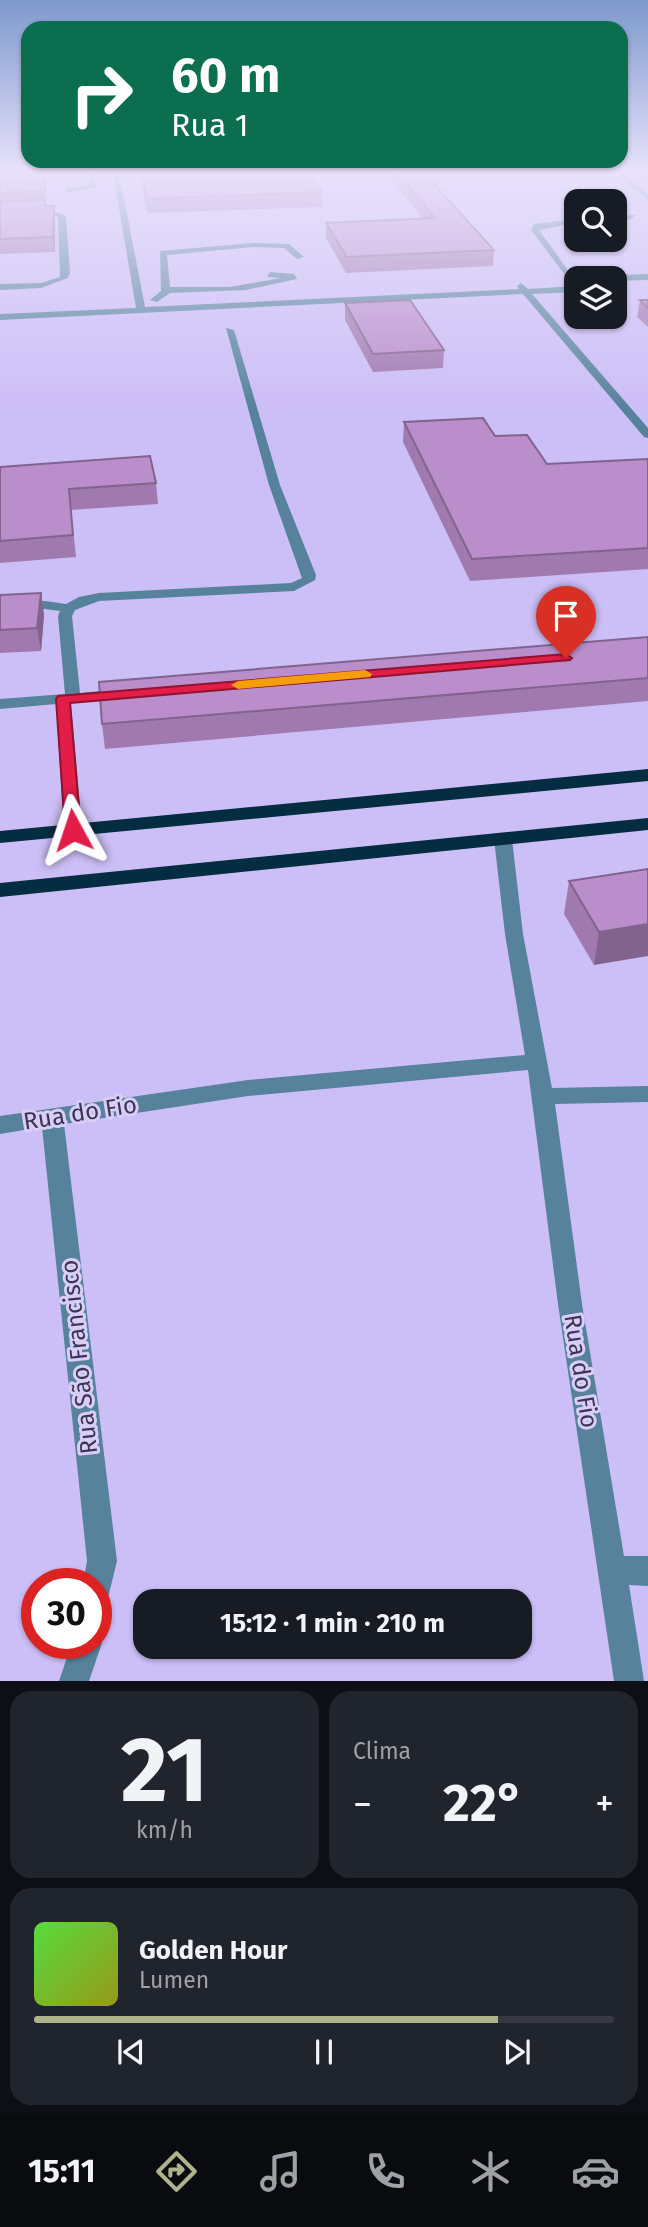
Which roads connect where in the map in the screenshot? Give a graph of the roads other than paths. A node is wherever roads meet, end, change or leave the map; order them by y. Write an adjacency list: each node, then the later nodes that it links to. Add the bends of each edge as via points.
1 (65, 251): 14 (street, via 66,273 57,282)
2 (130, 251): 18 (street)
3 (180, 251): 16 (street, via 163,253)
4 (293, 251): 6 (street)
5 (551, 251): 7 (street)
6 (300, 257)
7 (564, 269)
8 (270, 275): 16 (street, via 294,277 269,286 230,290)
9 (648, 276): 10 (street)
10 (627, 277)
11 (564, 284): 15 (street)
12 (648, 285): 13 (street)
13 (627, 286)
14 (0, 287)
15 (522, 287): 17 (street); 18 (street); 22 (street)
16 (165, 290): 17 (street)
17 (154, 300): 18 (street)
18 (140, 305): 19 (street); 20 (street)
19 (0, 308)
20 (0, 317)
21 (229, 330): 24 (street, via 308,579 294,587 99,597)
22 (648, 436)
23 (0, 608): 24 (street)
24 (68, 608): 26 (street)
25 (141, 693): 26 (street)
26 (68, 699): 27 (street); 30 (street)
27 (0, 704)
28 (648, 775): 30 (highway)
29 (648, 824): 32 (highway)
30 (73, 830): 31 (highway)
31 (0, 837)
32 (503, 839): 33 (highway); 34 (street, Rua do Fio, via 513,934)
33 (0, 890)
34 (535, 1062): 36 (street, Rua do Fio); 37 (street, Rua do Fio, via 248,1088)
35 (648, 1094): 36 (street)
36 (543, 1096): 40 (street, Rua do Fio)
37 (52, 1117): 38 (street, Rua do Fio); 39 (street, Rua São Francisco)
38 (0, 1125)
39 (101, 1568)
40 (612, 1570): 41 (street); 44 (street, Rua do Fio)
41 (648, 1571)
42 (82, 1659): 43 (street)
43 (74, 1681)
44 (629, 1681)

